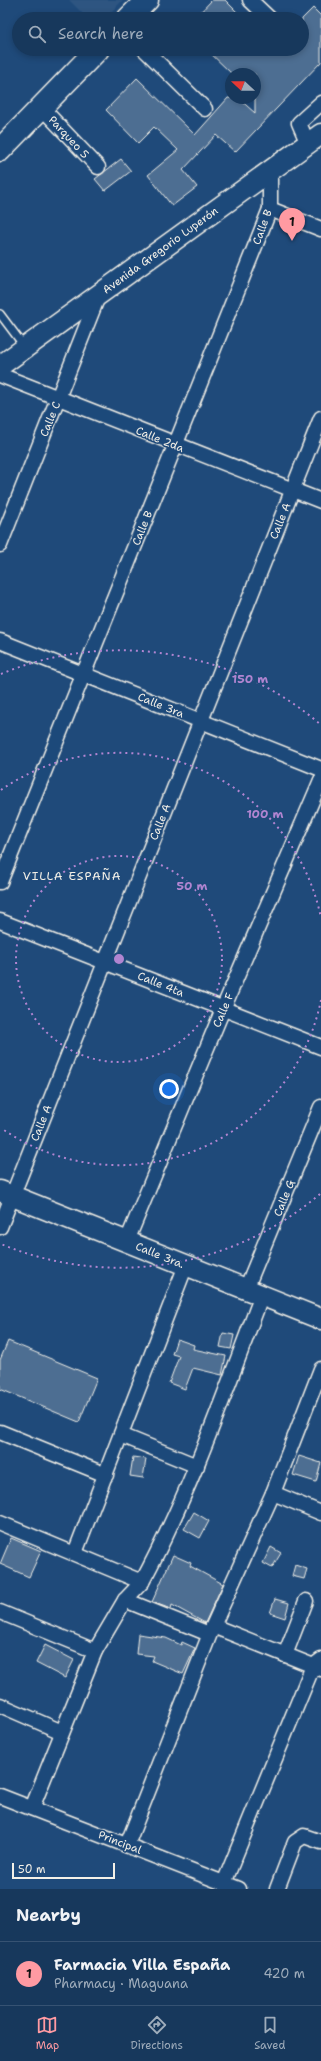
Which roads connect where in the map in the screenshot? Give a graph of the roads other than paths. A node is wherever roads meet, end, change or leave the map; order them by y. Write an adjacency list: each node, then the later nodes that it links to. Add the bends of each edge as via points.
1 (146, 0): 3 (main road)
2 (250, 0): 4 (street)
3 (135, 12)
4 (263, 12)
5 (91, 56): 8 (main road)
6 (151, 56): 9 (street)
7 (321, 103): 10 (street, via 299,123)
8 (41, 106): 11 (main road); 12 (street, Parqueo 5)
9 (205, 109)
10 (314, 139): 13 (main road, Avenida Gregorio Luperón)
11 (0, 150)
12 (98, 168)
13 (270, 171): 14 (street, Calle B); 16 (main road, Avenida Gregorio Luperón)
14 (270, 209): 15 (street); 23 (street, Calle B)
15 (321, 229)
16 (100, 293): 18 (main road, Avenida Gregorio Luperón); 21 (street, Calle C)
17 (2, 319): 18 (lane)
18 (26, 348): 19 (main road, Avenida Gregorio Luperón)
19 (0, 366)
20 (0, 375): 21 (street, Calle 2da)
21 (58, 398): 23 (street, Calle 2da); 26 (street, Calle C)
22 (321, 418): 24 (street, Calle A)
23 (176, 445): 24 (street, Calle 2da); 28 (street, Calle B)
24 (292, 490): 25 (street, Calle 2da); 29 (street, Calle A)
25 (321, 502)
26 (0, 545)
27 (0, 641): 28 (street, Calle 3ra)
28 (84, 675): 29 (street, Calle 3ra); 32 (street, Calle B)
29 (200, 721): 30 (street, Calle 3ra); 34 (street, Calle A)
30 (321, 769)
31 (321, 780): 35 (street, Calle F)
32 (0, 882)
33 (0, 921): 34 (street, Calle 4ta)
34 (105, 962): 35 (street, Calle 4ta); 38 (street, Calle A)
35 (223, 1009): 36 (street, Calle 4ta); 40 (street, Calle F)
36 (321, 1047)
37 (321, 1107): 42 (street, Calle G)
38 (6, 1193): 39 (street, Calle A); 40 (main road, Calle 3ra.)
39 (0, 1227)
40 (127, 1241): 41 (main road, Calle 3ra.)
41 (186, 1265): 42 (main road, Calle 3ra.); 46 (street)
42 (254, 1292): 43 (main road, Calle 3ra.); 47 (street, Calle G)
43 (321, 1319)
44 (321, 1369): 49 (street)
45 (0, 1432): 48 (street)
46 (121, 1435): 47 (street); 48 (street)
47 (196, 1466): 53 (street, Calle G)
48 (106, 1475): 52 (street)
49 (273, 1494): 50 (street); 57 (street)
50 (321, 1513)
51 (0, 1523): 52 (street)
52 (75, 1553): 53 (street)
53 (142, 1582): 54 (street, Calle G)
54 (125, 1600): 57 (street); 58 (street, Calle G)
55 (306, 1601): 59 (street)
56 (0, 1612): 58 (street)
57 (211, 1630): 59 (street); 66 (street)
58 (95, 1651): 62 (street, Calle G)
59 (285, 1654): 60 (street)
60 (318, 1665): 67 (street)
61 (0, 1705): 62 (street)
62 (62, 1732): 64 (street, Calle G)
63 (0, 1796): 64 (street, Principal)
64 (32, 1808): 66 (street, Principal)
65 (321, 1842): 69 (street, via 304,1836 295,1842)
66 (127, 1845): 67 (street, Principal)
67 (224, 1883): 68 (street, Principal)
68 (240, 1889)
69 (277, 1889)

